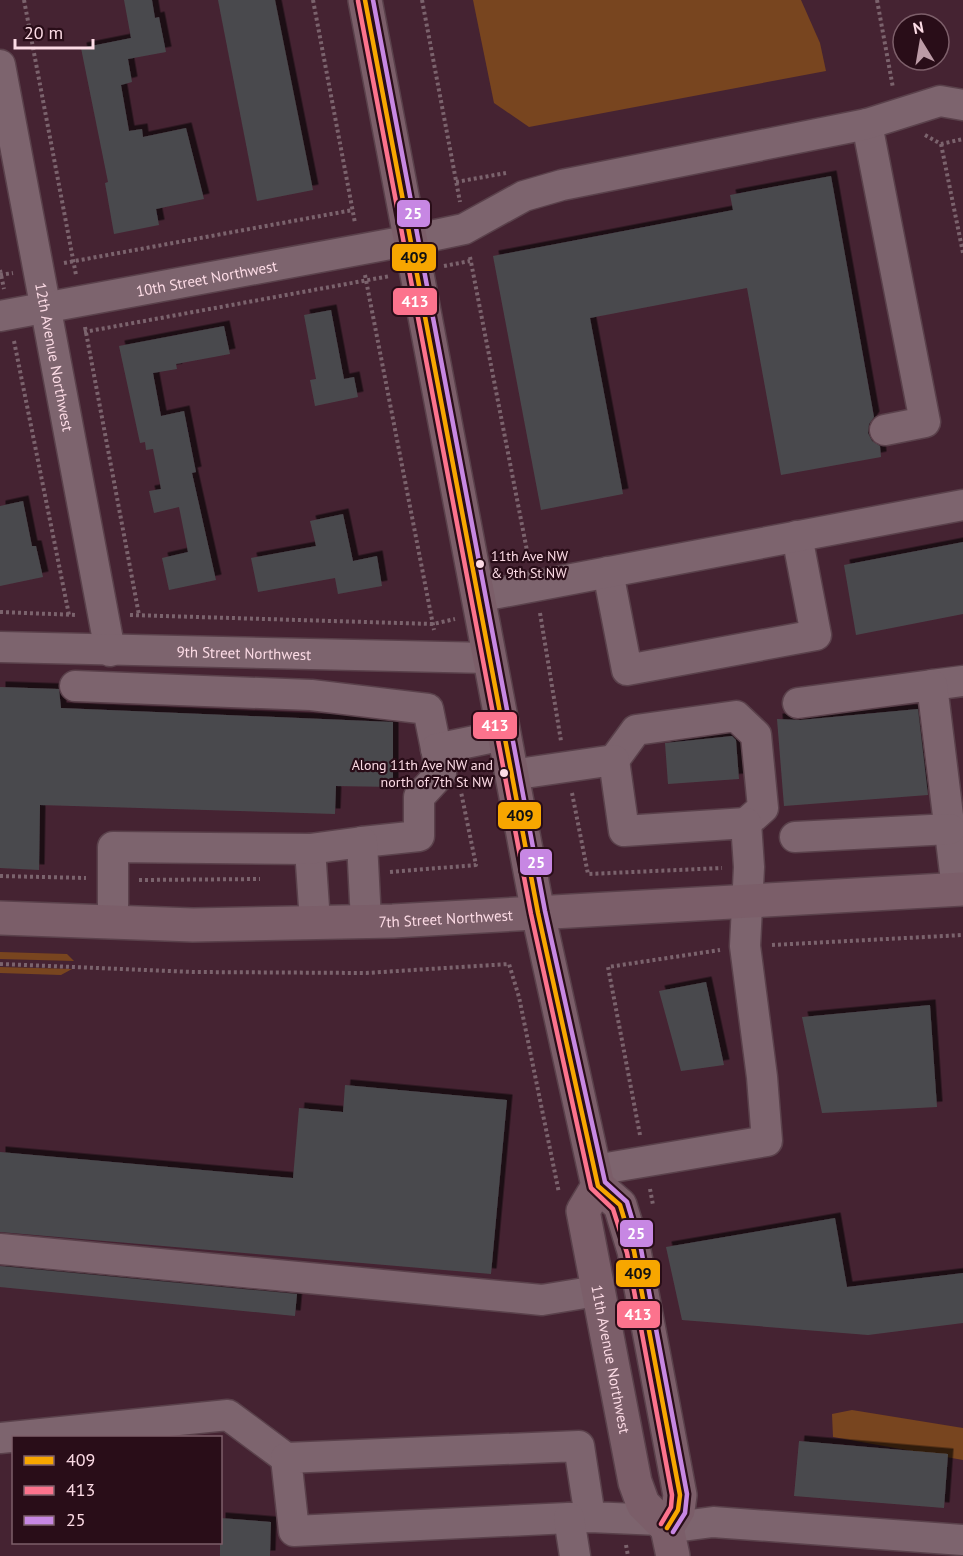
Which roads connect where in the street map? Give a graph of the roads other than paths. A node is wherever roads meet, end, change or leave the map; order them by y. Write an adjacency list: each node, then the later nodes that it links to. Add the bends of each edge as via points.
1 (365, 0): 5 (main road)
2 (0, 64): 6 (street, 12th Avenue Northwest)
3 (951, 103): 4 (street, 10th Street Northwest)
4 (867, 124): 5 (street, 10th Street Northwest, via 562,184 524,196 464,229); 8 (street, via 925,422)
5 (412, 240): 6 (street, 10th Street Northwest); 12 (main road)
6 (46, 307): 7 (street, 10th Street Northwest); 14 (street, 12th Avenue Northwest)
7 (0, 316)
8 (885, 430)
9 (963, 505): 10 (street)
10 (797, 536): 11 (street); 11 (street, via 816,635 627,670)
11 (608, 572): 12 (street)
12 (477, 597): 18 (main road)
13 (0, 647): 14 (street, 9th Street Northwest)
14 (118, 651): 15 (street, 9th Street Northwest); 22 (street, 12th Avenue Northwest)
15 (204, 652): 16 (street, 9th Street Northwest); 23 (street)
16 (311, 655): 17 (street, 9th Street Northwest); 24 (street)
17 (415, 657): 18 (street, 9th Street Northwest); 26 (street)
18 (489, 658): 27 (main road)
19 (963, 681): 20 (street)
20 (933, 685): 25 (street); 28 (street)
21 (75, 686): 22 (street)
22 (129, 687): 23 (street)
23 (205, 689): 24 (street)
24 (311, 695): 26 (street)
25 (798, 703)
26 (415, 707): 29 (street, via 428,709)
27 (504, 735): 29 (street); 31 (main road)
28 (952, 747): 33 (street)
29 (436, 749): 35 (street, via 441,773 419,797 418,836)
30 (614, 760): 31 (street); 32 (street, via 624,831); 32 (street, via 636,730 736,716 756,735 758,746 763,808)
31 (511, 775): 39 (main road)
32 (746, 823): 38 (street)
33 (950, 829): 34 (street); 37 (street)
34 (795, 837)
35 (362, 842): 36 (street); 41 (street)
36 (310, 849): 42 (street, via 113,847); 43 (street)
37 (960, 889): 38 (main road, 7th Street Northwest)
38 (747, 902): 39 (main road, 7th Street Northwest); 44 (street, via 745,946 767,1141)
39 (538, 913): 41 (main road, 7th Street Northwest); 44 (main road)
40 (0, 918): 42 (main road, 7th Street Northwest)
41 (366, 921): 43 (main road, 7th Street Northwest)
42 (112, 922): 43 (main road, 7th Street Northwest)
43 (315, 922)
44 (597, 1178): 46 (main road, 11th Avenue Northwest, via 583,1211); 50 (main road, via 620,1205 634,1251 680,1495 678,1510)
45 (0, 1249): 46 (street, via 542,1300)
46 (597, 1291): 50 (main road, 11th Avenue Northwest, via 635,1482 643,1504)
47 (20, 1436): 48 (street, via 228,1415)
48 (286, 1458): 49 (street, via 294,1531); 49 (street, via 579,1446)
49 (579, 1518): 50 (street); 52 (street)
50 (666, 1535): 51 (street, via 713,1522)
51 (963, 1540)
52 (575, 1556)

